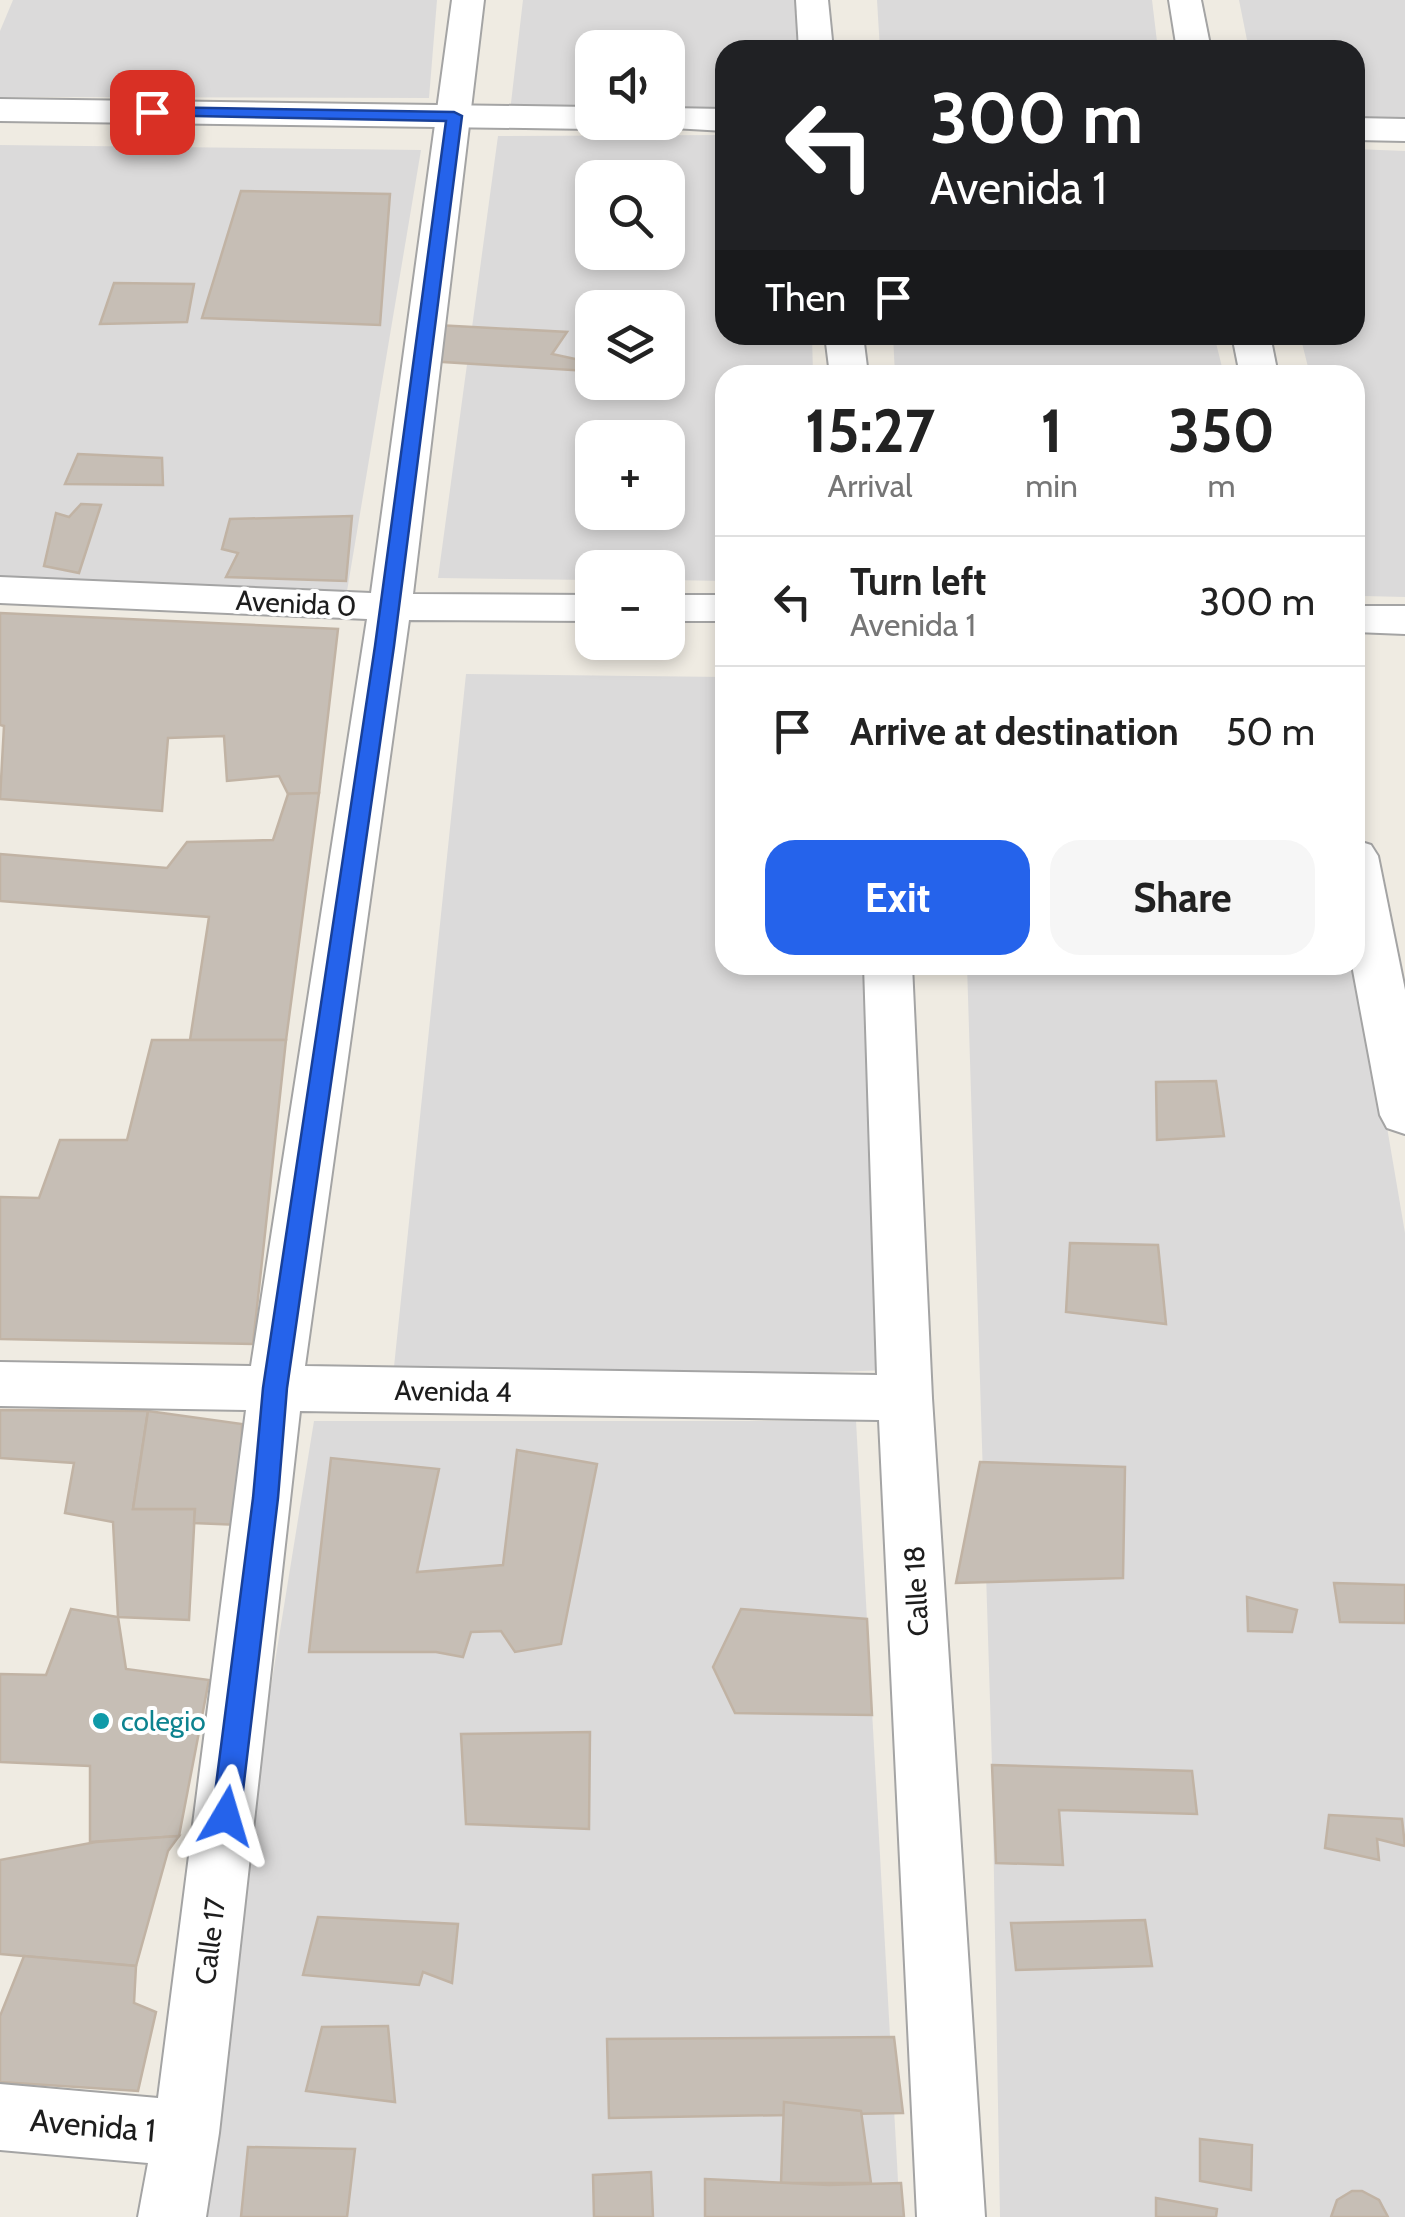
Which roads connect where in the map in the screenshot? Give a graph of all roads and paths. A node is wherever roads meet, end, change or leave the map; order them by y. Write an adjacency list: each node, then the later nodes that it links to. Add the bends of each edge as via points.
1 (468, 0): 7 (street, Calle 17)
2 (812, 0): 4 (street)
3 (1185, 0): 5 (street)
4 (815, 40)
5 (1192, 40)
6 (0, 110): 7 (street)
7 (454, 116): 8 (street); 14 (street, Calle 17)
8 (575, 118)
9 (685, 120): 10 (street)
10 (715, 120)
11 (1365, 129): 12 (street)
12 (1405, 130)
13 (0, 590): 14 (street, Avenida 0)
14 (390, 607): 15 (street, Avenida 0); 24 (street, Calle 17)
15 (575, 608)
16 (685, 608): 17 (street)
17 (715, 608)
18 (1365, 618): 19 (street)
19 (1405, 620)
20 (1365, 908): 22 (street)
21 (888, 975): 25 (street, Calle 18)
22 (1405, 1115)
23 (0, 1384): 24 (street, Avenida 4)
24 (275, 1388): 25 (street, Avenida 4); 27 (street, Calle 17)
25 (905, 1398): 29 (street, Calle 18)
26 (0, 2117): 27 (street, Avenida 1)
27 (186, 2133): 28 (street, Calle 17)
28 (172, 2217)
29 (951, 2217)

